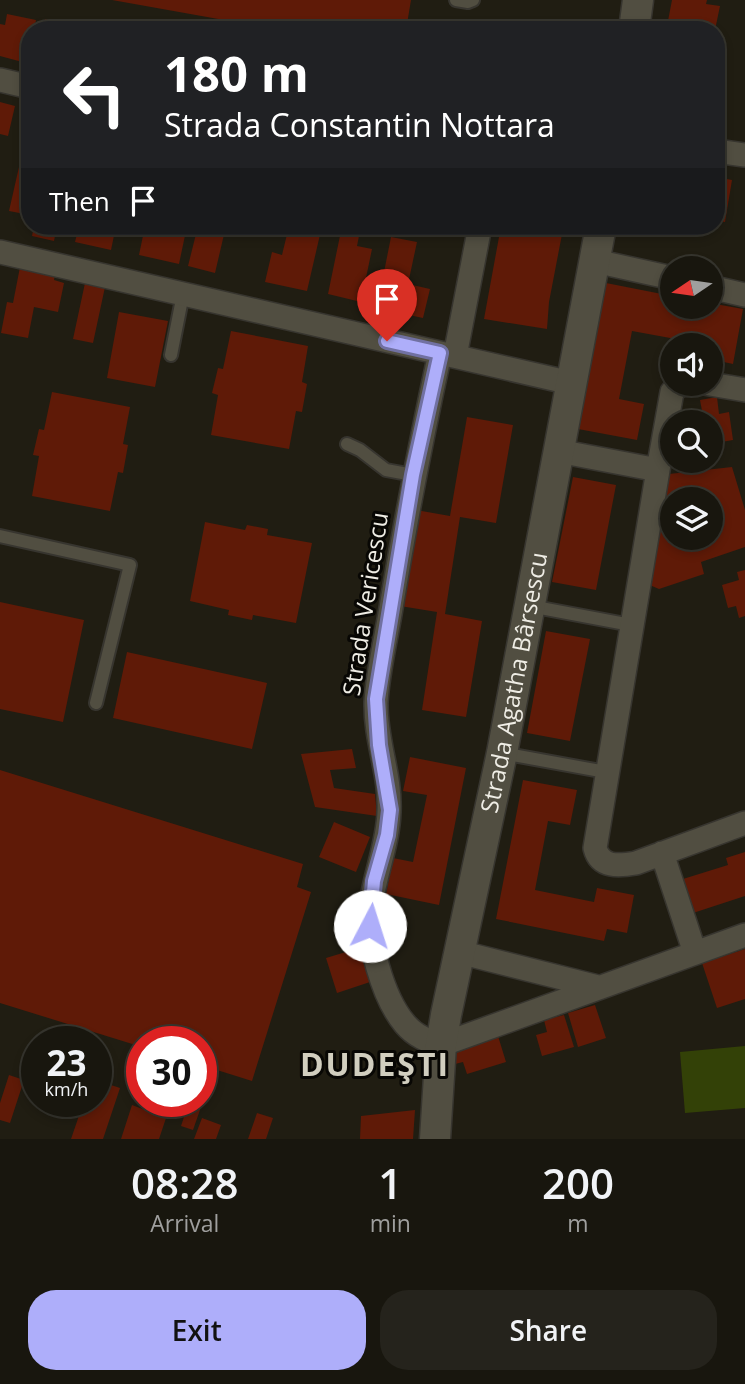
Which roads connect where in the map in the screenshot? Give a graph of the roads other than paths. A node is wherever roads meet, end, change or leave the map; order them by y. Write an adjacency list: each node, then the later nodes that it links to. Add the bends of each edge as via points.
1 (456, 0): 2 (lane)
2 (473, 0)
3 (638, 0): 4 (street)
4 (635, 21)
5 (0, 80): 6 (street)
6 (21, 85)
7 (725, 152): 8 (street)
8 (745, 155)
9 (478, 235): 17 (street, Strada Vericescu)
10 (599, 235): 12 (street, Strada Agatha Bârsescu)
11 (0, 252): 15 (street)
12 (595, 261): 13 (street); 19 (street, Strada Agatha Bârsescu)
13 (660, 275)
14 (723, 290): 16 (street)
15 (183, 294): 17 (street); 18 (lane)
16 (745, 295)
17 (448, 354): 19 (street); 26 (street, Strada Vericescu)
18 (171, 355)
19 (571, 383): 24 (street, Strada Agatha Bârsescu)
20 (723, 386): 21 (street)
21 (745, 390)
22 (671, 396): 25 (street)
23 (347, 444): 26 (lane, via 386,470)
24 (558, 451): 25 (street); 28 (street, Strada Agatha Bârsescu)
25 (658, 470): 29 (street)
26 (413, 475): 39 (street, Strada Vericescu, via 376,699 390,810 374,881 370,926 380,974 396,1011 421,1037)
27 (0, 536): 30 (lane, via 130,565)
28 (530, 606): 29 (lane); 31 (street, Strada Agatha Bârsescu)
29 (631, 625): 32 (street)
30 (96, 703)
31 (502, 753): 32 (lane); 36 (street, Strada Agatha Bârsescu)
32 (606, 772): 34 (street, via 597,858 620,866)
33 (745, 823): 34 (street)
34 (662, 853): 37 (street)
35 (745, 935): 37 (street)
36 (459, 952): 38 (street); 39 (street, Strada Agatha Bârsescu)
37 (695, 953): 38 (street)
38 (598, 987): 39 (street)
39 (441, 1045): 40 (street, Strada Agatha Bârsescu)
40 (435, 1139)

